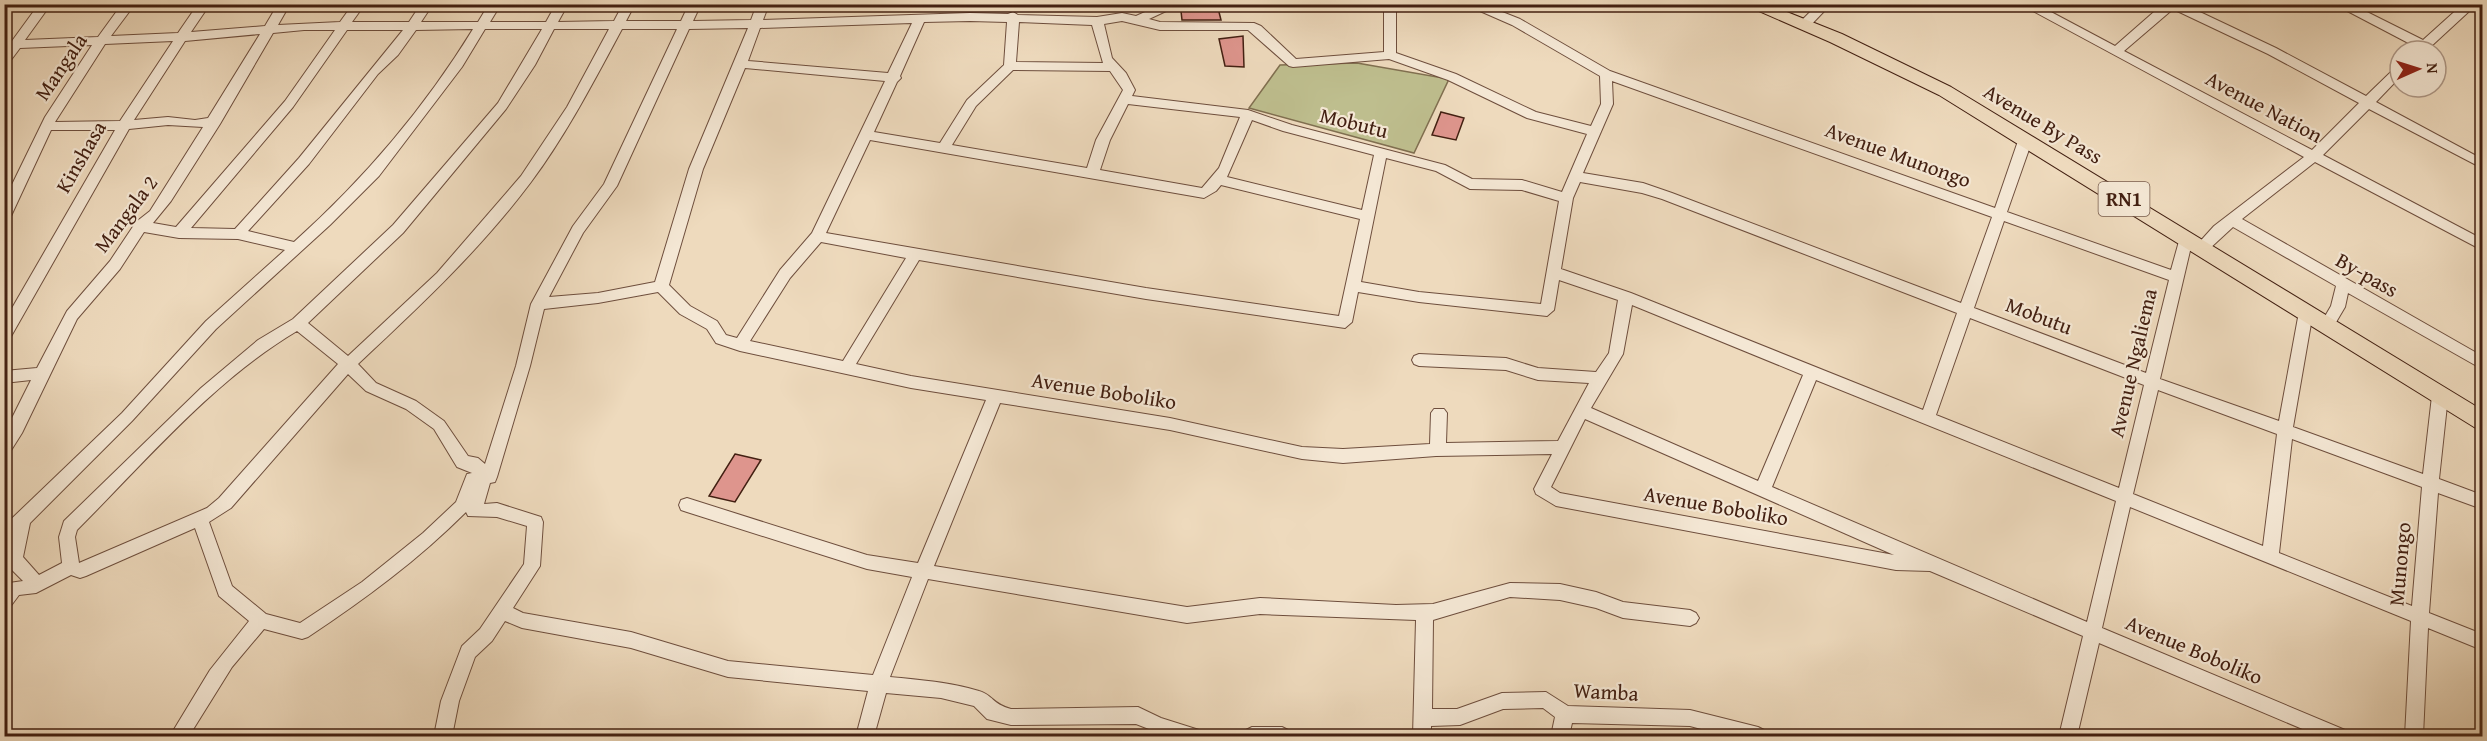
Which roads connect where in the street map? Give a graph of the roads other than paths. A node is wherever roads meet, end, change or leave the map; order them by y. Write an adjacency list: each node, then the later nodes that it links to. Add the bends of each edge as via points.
1 (45, 4): 44 (street)
2 (129, 4): 41 (street, Mangala)
3 (204, 4): 40 (street, Kinshasa)
4 (284, 4): 39 (street, Mangala 2)
5 (359, 4): 35 (street)
6 (427, 4): 36 (street)
7 (495, 4): 37 (street)
8 (562, 4): 38 (street)
9 (629, 4): 33 (street)
10 (695, 4): 31 (street)
11 (763, 4): 32 (street)
12 (903, 4): 27 (street)
13 (1118, 4): 26 (street)
14 (1175, 4): 30 (street)
15 (1390, 4): 46 (street)
16 (1470, 4): 51 (street, Avenue Munongo, via 1525,26)
17 (1750, 4): 34 (highway, Avenue By Pass / RN1)
18 (1825, 4): 34 (street)
19 (2026, 4): 45 (street, Avenue Nation)
20 (2171, 4): 45 (street); 55 (street, via 2272,51)
21 (2340, 4): 42 (street)
22 (2470, 4): 43 (street)
23 (971, 11): 25 (street); 28 (street)
24 (1034, 11): 25 (street); 29 (street)
25 (1013, 16): 49 (street)
26 (1122, 17): 29 (street); 30 (street)
27 (900, 19): 28 (street); 32 (street, via 828,16)
28 (920, 19): 52 (street)
29 (1097, 21): 50 (street, via 1102,51)
30 (1137, 21): 46 (street, via 1160,26 1250,26 1293,63)
31 (688, 23): 32 (street); 33 (street); 89 (street, via 610,186 578,230)
32 (755, 23): 48 (street)
33 (620, 25): 38 (street); 98 (street, via 567,118 526,179 442,277)
34 (1804, 25): 62 (highway, Avenue By Pass / RN1, via 1909,72)
35 (345, 26): 36 (street); 39 (street); 76 (street, via 289,104)
36 (414, 26): 37 (street); 77 (street, via 304,161)
37 (482, 26): 38 (street); 81 (street, via 385,160)
38 (551, 26): 92 (street, via 511,93 467,150 398,230)
39 (269, 28): 40 (street); 57 (street, Mangala 2)
40 (182, 37): 41 (street); 58 (street, Kinshasa)
41 (104, 38): 44 (street); 59 (street, Mangala)
42 (2405, 39)
43 (2432, 39)
44 (10, 44): 47 (street)
45 (2115, 52): 65 (street, Avenue Nation)
46 (1390, 55): 60 (street, via 1452,77 1532,115)
47 (4, 61)
48 (741, 64): 52 (street); 86 (street, via 696,169)
49 (1010, 66): 50 (street); 63 (street, via 967,109)
50 (1111, 67): 54 (street, via 1127,84)
51 (1606, 74): 60 (street, via 1607,104); 71 (street, Avenue Munongo)
52 (895, 78): 61 (street)
53 (2388, 82): 55 (street)
54 (1126, 99): 56 (street, Mobutu); 67 (street, via 1103,140)
55 (2367, 104): 65 (street); 66 (street)
56 (1248, 114): 64 (street, Mobutu); 69 (street)
57 (215, 121): 58 (street); 75 (street, Mangala 2, via 155,214)
58 (126, 123): 59 (street); 94 (street, Kinshasa)
59 (47, 126): 72 (street, Mangala)
60 (1596, 132): 68 (street)
61 (868, 135): 63 (street); 78 (street)
62 (2026, 138): 71 (street); 79 (highway, Avenue By Pass / RN1)
63 (944, 148): 67 (street)
64 (1381, 151): 70 (street, Mobutu, via 1440,168 1470,184 1522,185); 73 (street)
65 (2313, 157): 74 (street); 80 (street, Avenue Nation)
66 (2482, 164)
67 (1092, 175): 69 (street, via 1204,193)
68 (1578, 177): 70 (street); 90 (street, Mobutu, via 1667,196)
69 (1218, 179): 73 (street)
70 (1566, 198): 83 (street)
71 (1998, 213): 84 (street, Avenue Munongo); 90 (street)
72 (4, 216)
73 (1366, 216): 87 (street)
74 (2232, 220): 79 (street); 85 (street, By-pass)
75 (141, 226): 76 (street); 101 (street, Mangala 2, via 115,265 78,306)
76 (179, 233): 77 (street)
77 (238, 234): 81 (street)
78 (818, 236): 82 (street); 95 (street, via 785,273)
79 (2194, 243): 84 (street, Avenue Ngaliema); 91 (highway, Avenue By Pass / RN1)
80 (2482, 245)
81 (296, 248): 121 (street, via 210,325 127,417)
82 (916, 253): 87 (street, via 1078,284 1345,322); 99 (street)
83 (1553, 272): 87 (street, via 1547,310); 88 (street)
84 (2175, 277): 104 (street, Avenue Ngaliema)
85 (2343, 285): 93 (street, via 2338,307); 97 (street, By-pass)
86 (661, 286): 89 (street); 95 (street, Avenue Boboliko, via 685,310 712,325 721,339)
87 (1352, 286)
88 (1626, 297): 100 (street); 103 (street, Avenue Boboliko, via 1616,354)
89 (538, 304): 98 (street, via 489,477 463,462 439,425 411,405 371,387)
90 (1967, 310): 104 (street, Mobutu); 109 (street)
91 (2306, 312): 93 (highway, Avenue By Pass / RN1); 111 (street)
92 (298, 323): 98 (street); 126 (street, via 263,344 206,392 70,526 67,537)
93 (2327, 325): 106 (highway, Avenue By Pass / RN1)
94 (4, 336)
95 (740, 345): 99 (street, Avenue Boboliko)
96 (1419, 360): 103 (street, via 1506,364 1538,374)
97 (2482, 363)
98 (348, 364): 120 (street, via 238,489 213,513)
99 (848, 367): 105 (street, Avenue Boboliko)
100 (1811, 373): 109 (street); 116 (street)
101 (42, 374): 102 (street); 112 (street, Mangala 2, via 17,429)
102 (4, 377)
103 (1599, 378): 107 (street, Avenue Boboliko)
104 (2150, 381): 111 (street, Mobutu); 117 (street, Avenue Ngaliema)
105 (994, 396): 114 (street, Avenue Boboliko, via 1170,424 1302,453 1343,456); 127 (street)
106 (2440, 396): 110 (highway, Avenue By Pass / RN1); 115 (street, Munongo)
107 (1583, 411): 113 (street, Avenue Boboliko); 116 (street, Avenue Boboliko)
108 (1439, 413): 114 (street)
109 (1927, 420): 117 (street)
110 (2482, 421)
111 (2285, 430): 115 (street, Mobutu); 124 (street)
112 (4, 447)
113 (1563, 447): 114 (street, Avenue Boboliko); 125 (street, Avenue Boboliko, via 1542,489 1556,499 1896,563)
114 (1436, 450)
115 (2430, 481): 118 (street, Mobutu); 132 (street, Munongo)
116 (1763, 488): 125 (street, Avenue Boboliko)
117 (2123, 498): 124 (street); 135 (street, Avenue Ngaliema)
118 (2482, 502)
119 (687, 505): 127 (street, via 830,552)
120 (200, 519): 126 (street, via 80,571); 134 (street, via 225,591)
121 (22, 520): 122 (street); 123 (street)
122 (4, 537)
123 (9, 555): 128 (street)
124 (2271, 558): 132 (street)
125 (1931, 564): 135 (street, Avenue Boboliko)
126 (71, 567): 128 (street)
127 (922, 572): 131 (street, via 1187,615 1260,606); 137 (street)
128 (37, 584): 129 (street, via 15,588)
129 (4, 602)
130 (501, 611): 134 (street, via 532,566 535,522 497,510 474,511 483,480 473,479 462,506 429,538 306,630); 137 (street, via 522,620 631,640 728,669); 141 (street, via 486,635 468,652 450,701)
131 (1425, 612): 133 (street, via 1510,590 1560,592 1623,610); 139 (street)
132 (2418, 617): 136 (street); 151 (street, Munongo)
133 (1690, 618)
134 (261, 620): 140 (street, via 219,669)
135 (2091, 631): 149 (street, Avenue Ngaliema); 150 (street, Avenue Boboliko)
136 (2482, 642)
137 (879, 682): 142 (street); 143 (street, via 979,699 993,713 1011,717 1138,715)
138 (1565, 714): 139 (street, Wamba, via 1545,700 1502,701 1460,717); 147 (street); 148 (street, Wamba, via 1690,718)
139 (1421, 718): 146 (street)
140 (179, 736)
141 (443, 736)
142 (865, 736)
143 (1193, 736)
144 (1252, 736): 145 (street)
145 (1282, 736)
146 (1422, 736)
147 (1560, 736)
148 (1758, 736)
149 (2068, 736)
150 (2338, 736)
151 (2414, 736)

